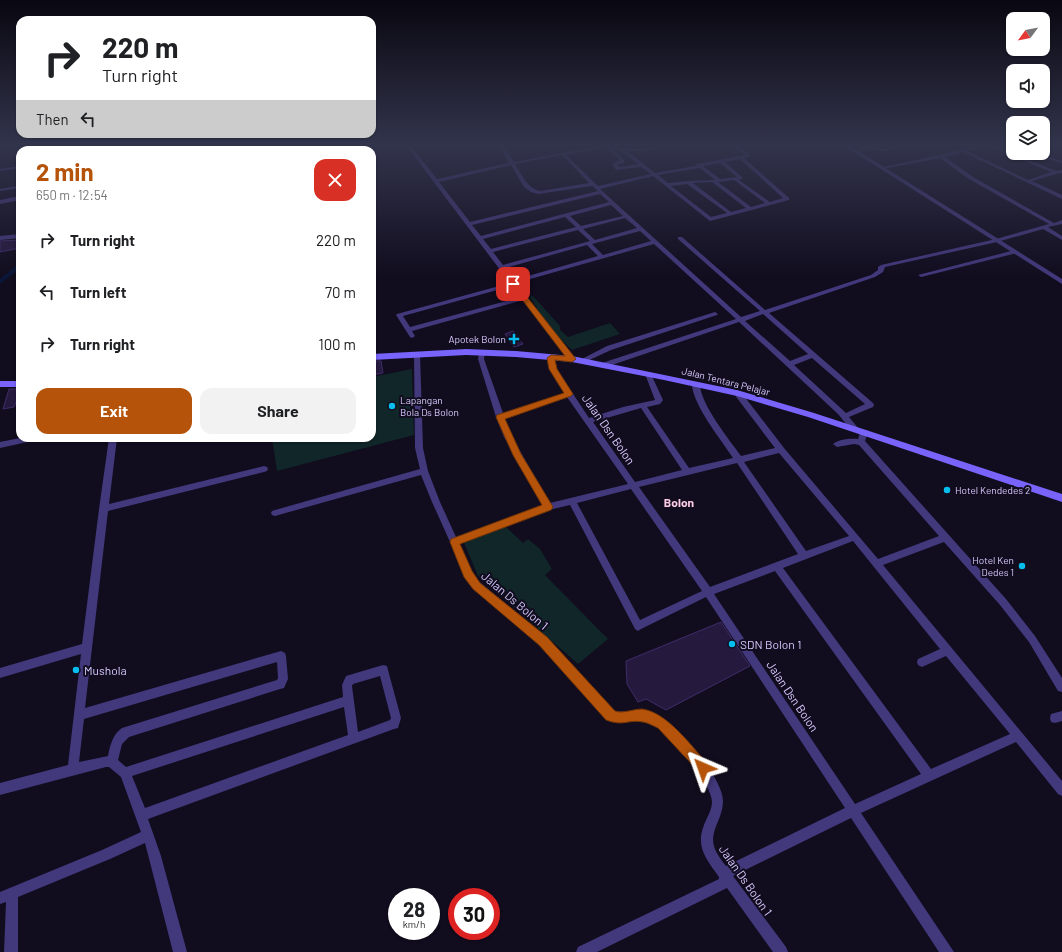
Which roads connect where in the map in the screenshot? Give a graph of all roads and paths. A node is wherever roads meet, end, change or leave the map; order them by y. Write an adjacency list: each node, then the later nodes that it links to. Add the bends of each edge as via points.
1 (443, 189): 25 (street)
2 (529, 189): 3 (street, via 540,193)
3 (581, 189)
4 (593, 189): 19 (street)
5 (598, 189): 17 (street)
6 (671, 189): 21 (street, via 708,219)
7 (698, 189): 21 (street)
8 (723, 189): 20 (street)
9 (750, 189): 18 (street)
10 (777, 189): 18 (street, via 786,199)
11 (918, 189): 35 (street)
12 (992, 189): 26 (street)
13 (1048, 189): 14 (street)
14 (1062, 196)
15 (16, 199): 16 (street)
16 (0, 202)
17 (612, 203): 22 (street); 23 (street)
18 (770, 204): 20 (street)
19 (551, 205): 22 (street); 25 (street)
20 (751, 209): 21 (street)
21 (731, 214)
22 (564, 216): 28 (street); 32 (street)
23 (628, 216): 28 (street); 29 (street)
24 (1062, 222): 26 (street)
25 (469, 224): 32 (street)
26 (1053, 224): 27 (street)
27 (1044, 227): 34 (street); 35 (street)
28 (580, 228): 37 (street); 38 (street)
29 (641, 229): 36 (street); 37 (street)
30 (16, 236): 31 (street)
31 (0, 238)
32 (479, 238): 38 (street)
33 (680, 238): 46 (street)
34 (1062, 238)
35 (997, 240): 39 (street); 46 (street, via 884,266 873,276)
36 (655, 242): 40 (street); 48 (street)
37 (591, 243): 40 (street); 41 (street)
38 (489, 251): 41 (street)
39 (1015, 252): 42 (street); 43 (street)
40 (602, 257): 44 (street)
41 (501, 267): 44 (street)
42 (921, 275)
43 (1062, 282)
44 (512, 283): 45 (street); 49 (street, via 397,312)
45 (523, 298): 49 (street); 56 (street)
46 (763, 312): 48 (street); 53 (street)
47 (715, 314): 57 (street, via 609,348)
48 (740, 320): 58 (street); 59 (street)
49 (408, 330): 50 (street)
50 (412, 336)
51 (482, 352): 52 (main road, Jalan Tentara Pelajar); 55 (main road, Jalan Tentara Pelajar); 68 (street, via 481,359)
52 (417, 354): 54 (main road, Jalan Tentara Pelajar); 79 (street, Jalan Ds Bolon 1, via 419,448)
53 (812, 355): 58 (street); 67 (street, via 870,406)
54 (376, 357)
55 (551, 358): 56 (main road, Jalan Tentara Pelajar); 64 (street, Jalan Dsn Bolon, via 553,369)
56 (572, 359): 57 (main road, Jalan Tentara Pelajar)
57 (581, 361): 59 (main road, Jalan Tentara Pelajar)
58 (789, 364): 67 (street)
59 (604, 365): 60 (main road, Jalan Tentara Pelajar)
60 (648, 374): 63 (main road, Jalan Tentara Pelajar); 66 (street, via 659,400)
61 (0, 384): 62 (main road)
62 (16, 384)
63 (696, 384): 65 (main road, Jalan Tentara Pelajar); 77 (street, via 696,392 709,416)
64 (568, 394): 68 (street); 69 (street, Jalan Dsn Bolon)
65 (738, 394): 70 (main road, Jalan Tentara Pelajar); 76 (street)
66 (642, 405): 69 (street); 80 (street)
67 (845, 416): 70 (street)
68 (500, 417): 84 (street, via 517,455)
69 (587, 421): 81 (street, Jalan Dsn Bolon)
70 (859, 430): 73 (street); 82 (main road, Jalan Tentara Pelajar)
71 (16, 442): 75 (street)
72 (111, 442): 85 (street)
73 (861, 442): 74 (street, via 848,441); 88 (street)
74 (836, 444)
75 (0, 445)
76 (781, 450): 77 (street); 87 (street)
77 (739, 459): 80 (street); 90 (street)
78 (264, 469): 85 (street)
79 (424, 471): 86 (street); 89 (street, Jalan Ds Bolon 1)
80 (687, 472): 81 (street)
81 (633, 485): 83 (street); 93 (street, Jalan Dsn Bolon)
82 (1062, 498)
83 (572, 501): 84 (street); 93 (street, via 638,626)
84 (548, 507): 89 (street)
85 (103, 509): 94 (street)
86 (275, 513)
87 (855, 537): 90 (street); 91 (street)
88 (946, 537): 91 (street); 98 (street, via 1019,621)
89 (454, 542): 112 (street, Jalan Ds Bolon 1, via 476,586 543,641 610,715 616,718 642,716 662,724 703,768 718,796 717,809 706,835 707,846)
90 (804, 556): 92 (street)
91 (877, 563): 95 (street)
92 (776, 566): 93 (street); 106 (street)
93 (708, 592): 109 (street, Jalan Dsn Bolon)
94 (86, 648): 97 (street); 100 (street)
95 (948, 650): 96 (street); 101 (street)
96 (922, 662)
97 (0, 673)
98 (1062, 687)
99 (348, 700): 102 (street); 102 (street, via 347,685 350,680 384,671 396,718 394,724); 105 (street)
100 (79, 715): 103 (street, via 281,656 283,679 280,684 121,734); 104 (street)
101 (1018, 736): 106 (street); 108 (street)
102 (354, 739): 110 (street)
103 (112, 762): 104 (street, via 102,761); 105 (street)
104 (73, 769): 107 (street)
105 (125, 773): 110 (street)
106 (929, 776): 109 (street)
107 (0, 789)
108 (1062, 790)
109 (854, 810): 112 (street, via 729,871); 119 (street, Jalan Dsn Bolon)
110 (142, 815): 111 (street)
111 (148, 835): 113 (street); 116 (street)
112 (727, 877): 117 (street, via 723,883); 118 (street, Jalan Ds Bolon 1)
113 (12, 893): 114 (street); 115 (street)
114 (0, 898)
115 (11, 952)
116 (180, 952)
117 (583, 952)
118 (781, 952)
119 (947, 952)

